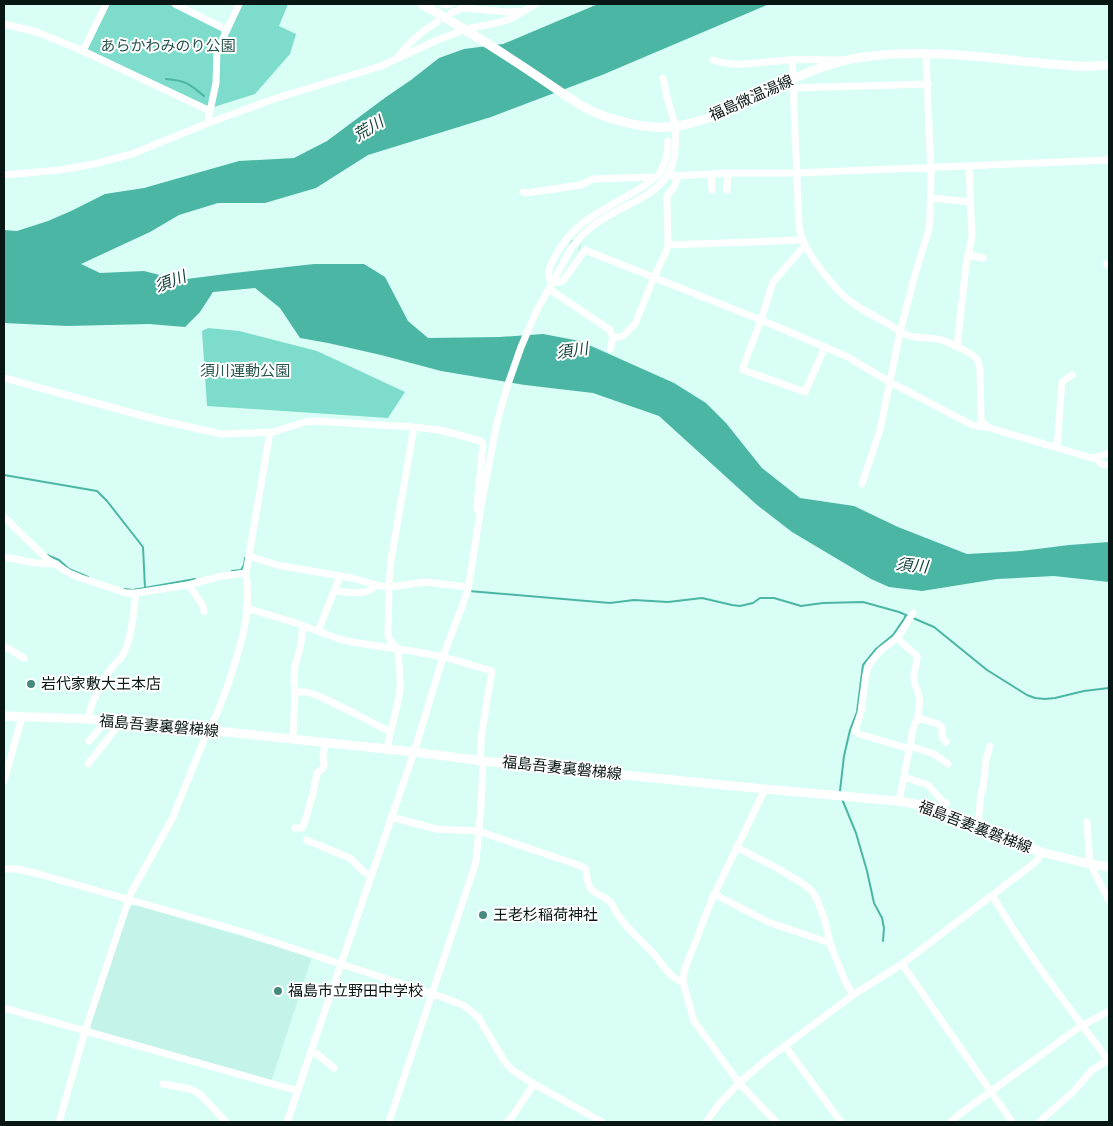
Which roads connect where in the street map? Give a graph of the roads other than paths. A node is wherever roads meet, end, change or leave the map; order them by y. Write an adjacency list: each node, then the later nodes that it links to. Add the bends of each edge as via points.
1 (106, 4): 14 (street)
2 (175, 4): 13 (street)
3 (239, 4): 13 (street)
4 (422, 4): 12 (main road, 福島微温湯線)
5 (442, 4): 6 (street)
6 (450, 4)
7 (536, 4): 8 (street)
8 (523, 11): 9 (street, via 462,8); 12 (street, via 510,19)
9 (452, 13)
10 (438, 22): 16 (street, via 425,29)
11 (4, 24): 14 (street, via 37,32)
12 (466, 30): 16 (street); 26 (main road, 福島微温湯線, via 584,106 617,121)
13 (226, 32): 24 (street, via 217,50 216,83)
14 (83, 51): 24 (street)
15 (926, 54): 19 (main road, 福島微温湯線); 20 (main road, 福島微温湯線, via 1077,66); 23 (street)
16 (396, 59): 25 (street)
17 (713, 60): 18 (street, via 735,65)
18 (792, 60): 19 (street); 22 (street)
19 (848, 60): 22 (main road, 福島微温湯線, via 806,72)
20 (1109, 65)
21 (663, 78): 26 (street)
22 (793, 83): 23 (street); 26 (main road, 福島微温湯線, via 720,114); 32 (street)
23 (928, 84): 30 (street)
24 (210, 111): 25 (street)
25 (208, 123): 34 (street, via 132,154 94,164)
26 (675, 126): 46 (street, via 675,159 666,179 655,190 604,218 578,238)
27 (668, 141): 35 (street, via 668,156)
28 (1109, 160): 29 (street)
29 (969, 166): 30 (street); 40 (street)
30 (931, 167): 32 (street); 39 (street)
31 (728, 173): 32 (street); 33 (street); 37 (street)
32 (796, 173): 41 (street)
33 (711, 174): 36 (street); 42 (street, via 676,176 674,187 667,196)
34 (4, 175)
35 (659, 177): 38 (street, via 594,179 581,185); 46 (street, via 590,217 574,230 549,269 548,276)
36 (712, 190)
37 (727, 190)
38 (523, 192)
39 (930, 198): 40 (street); 49 (street, via 928,235)
40 (970, 202): 43 (street, via 972,236)
41 (803, 242): 42 (street); 48 (street, via 773,282); 49 (street, via 842,294)
42 (668, 245): 45 (street)
43 (969, 255): 44 (street); 52 (street)
44 (983, 258)
45 (654, 277): 46 (street, via 582,249 563,281); 48 (street); 50 (street, via 635,324 623,336)
46 (552, 282): 47 (street)
47 (549, 289): 50 (street, via 607,327); 65 (street, via 536,312 508,384 498,418)
48 (761, 320): 51 (street); 51 (street, via 743,370 805,392)
49 (900, 332): 52 (street, via 942,340); 56 (street)
50 (613, 338): 53 (street)
51 (825, 347): 56 (street)
52 (957, 347): 58 (street, via 978,360 981,420)
53 (610, 349)
54 (1072, 375): 60 (street, via 1062,382)
55 (4, 378): 59 (street, via 222,434)
56 (891, 382): 58 (street, via 972,425); 64 (street, via 880,430)
57 (414, 427): 59 (street, via 315,421); 65 (street, via 481,441 477,509); 73 (street)
58 (990, 428): 60 (street)
59 (270, 432): 67 (street)
60 (1057, 448): 62 (street)
61 (1109, 453): 62 (street)
62 (1096, 457): 63 (street, via 1101,464)
63 (1109, 465)
64 (862, 484)
65 (481, 513): 74 (street)
66 (4, 517): 69 (street)
67 (249, 556): 70 (street); 73 (street, via 277,565)
68 (4, 557): 69 (street)
69 (54, 564): 77 (street, via 80,578)
70 (246, 573): 72 (street); 78 (street)
71 (339, 579): 76 (street)
72 (189, 585): 77 (street); 79 (street)
73 (388, 587): 74 (street, via 426,582); 85 (street, via 388,635)
74 (468, 587): 86 (street)
75 (373, 588): 76 (street, via 357,593)
76 (334, 591): 82 (street)
77 (136, 593): 91 (street, via 127,642 120,658 105,677 89,709)
78 (246, 608): 81 (street); 95 (street, via 240,649)
79 (204, 612)
80 (913, 613): 83 (street)
81 (303, 626): 82 (street); 88 (street, via 295,665)
82 (318, 631): 85 (street, via 352,642)
83 (897, 637): 93 (street, via 917,656 914,677 919,695); 102 (street, via 874,657 867,669 855,731)
84 (4, 646): 87 (street)
85 (398, 649): 86 (street); 96 (street, via 400,687)
86 (444, 657): 104 (street); 105 (street, via 492,671 482,731)
87 (24, 658)
88 (295, 692): 96 (street, via 321,696); 97 (street)
89 (4, 716): 90 (main road, 福島吾妻裏磐梯線)
90 (22, 717): 91 (main road, 福島吾妻裏磐梯線); 109 (street)
91 (88, 719): 92 (main road, 福島吾妻裏磐梯線)
92 (106, 721): 94 (main road, 福島吾妻裏磐梯線); 98 (street)
93 (917, 721): 99 (street, via 922,719 938,724); 102 (street)
94 (121, 722): 95 (main road, 福島吾妻裏磐梯線); 106 (street)
95 (208, 730): 97 (main road, 福島吾妻裏磐梯線); 127 (street, via 172,819)
96 (390, 732): 103 (street)
97 (292, 739): 100 (main road, 福島吾妻裏磐梯線)
98 (89, 741)
99 (946, 742)
100 (325, 743): 103 (main road, 福島吾妻裏磐梯線); 116 (street, via 324,765 317,773 306,821 302,828)
101 (990, 746): 115 (street)
102 (910, 748): 107 (street, via 934,754); 108 (street)
103 (387, 749): 104 (main road, 福島吾妻裏磐梯線)
104 (414, 752): 105 (main road, 福島吾妻裏磐梯線); 113 (street)
105 (481, 760): 110 (main road, 福島吾妻裏磐梯線); 117 (street)
106 (88, 764)
107 (948, 764)
108 (904, 777): 111 (street); 112 (street, via 928,785)
109 (4, 781)
110 (765, 789): 111 (main road, 福島吾妻裏磐梯線); 119 (street)
111 (899, 801): 115 (main road, 福島吾妻裏磐梯線, via 939,810)
112 (946, 803)
113 (391, 817): 117 (street, via 436,829); 124 (street)
114 (1087, 822): 121 (street)
115 (978, 826): 120 (main road, 福島吾妻裏磐梯線)
116 (295, 828)
117 (478, 831): 132 (street, via 586,869 590,888 611,903 639,940); 133 (street, via 476,861)
118 (306, 840): 124 (street, via 350,858)
119 (736, 847): 125 (street); 129 (street, via 812,891 824,918)
120 (1041, 852): 121 (main road, 福島吾妻裏磐梯線); 126 (street, via 1033,864)
121 (1090, 864): 122 (main road, 福島吾妻裏磐梯線); 128 (street)
122 (1109, 867)
123 (4, 868): 127 (street)
124 (371, 876): 130 (street)
125 (714, 894): 129 (street, via 768,922); 132 (street, via 684,971)
126 (992, 895): 131 (street); 137 (street)
127 (129, 900): 130 (street); 138 (street)
128 (1109, 901)
129 (830, 943): 134 (street)
130 (341, 963): 133 (street); 140 (street)
131 (902, 964): 134 (street); 147 (street)
132 (683, 982): 143 (street, via 694,1021)
133 (432, 994): 145 (street, via 471,1011 505,1062); 151 (street)
134 (853, 995): 139 (street)
135 (4, 1008): 138 (street)
136 (1109, 1011): 137 (street)
137 (1082, 1026): 141 (street); 147 (street)
138 (85, 1031): 146 (street); 148 (street)
139 (785, 1046): 143 (street); 156 (street)
140 (311, 1051): 142 (street); 146 (street)
141 (1109, 1060): 159 (street, via 1092,1070)
142 (334, 1068)
143 (739, 1083): 154 (street); 155 (street)
144 (163, 1084): 149 (street, via 190,1088 200,1094)
145 (534, 1084): 152 (street); 153 (street)
146 (298, 1091): 150 (street)
147 (990, 1092): 157 (street); 158 (street)
148 (58, 1122)
149 (226, 1122)
150 (287, 1122)
151 (389, 1122)
152 (506, 1122)
153 (602, 1122)
154 (706, 1122)
155 (776, 1122)
156 (841, 1122)
157 (951, 1122)
158 (1012, 1122)
159 (1040, 1122)

